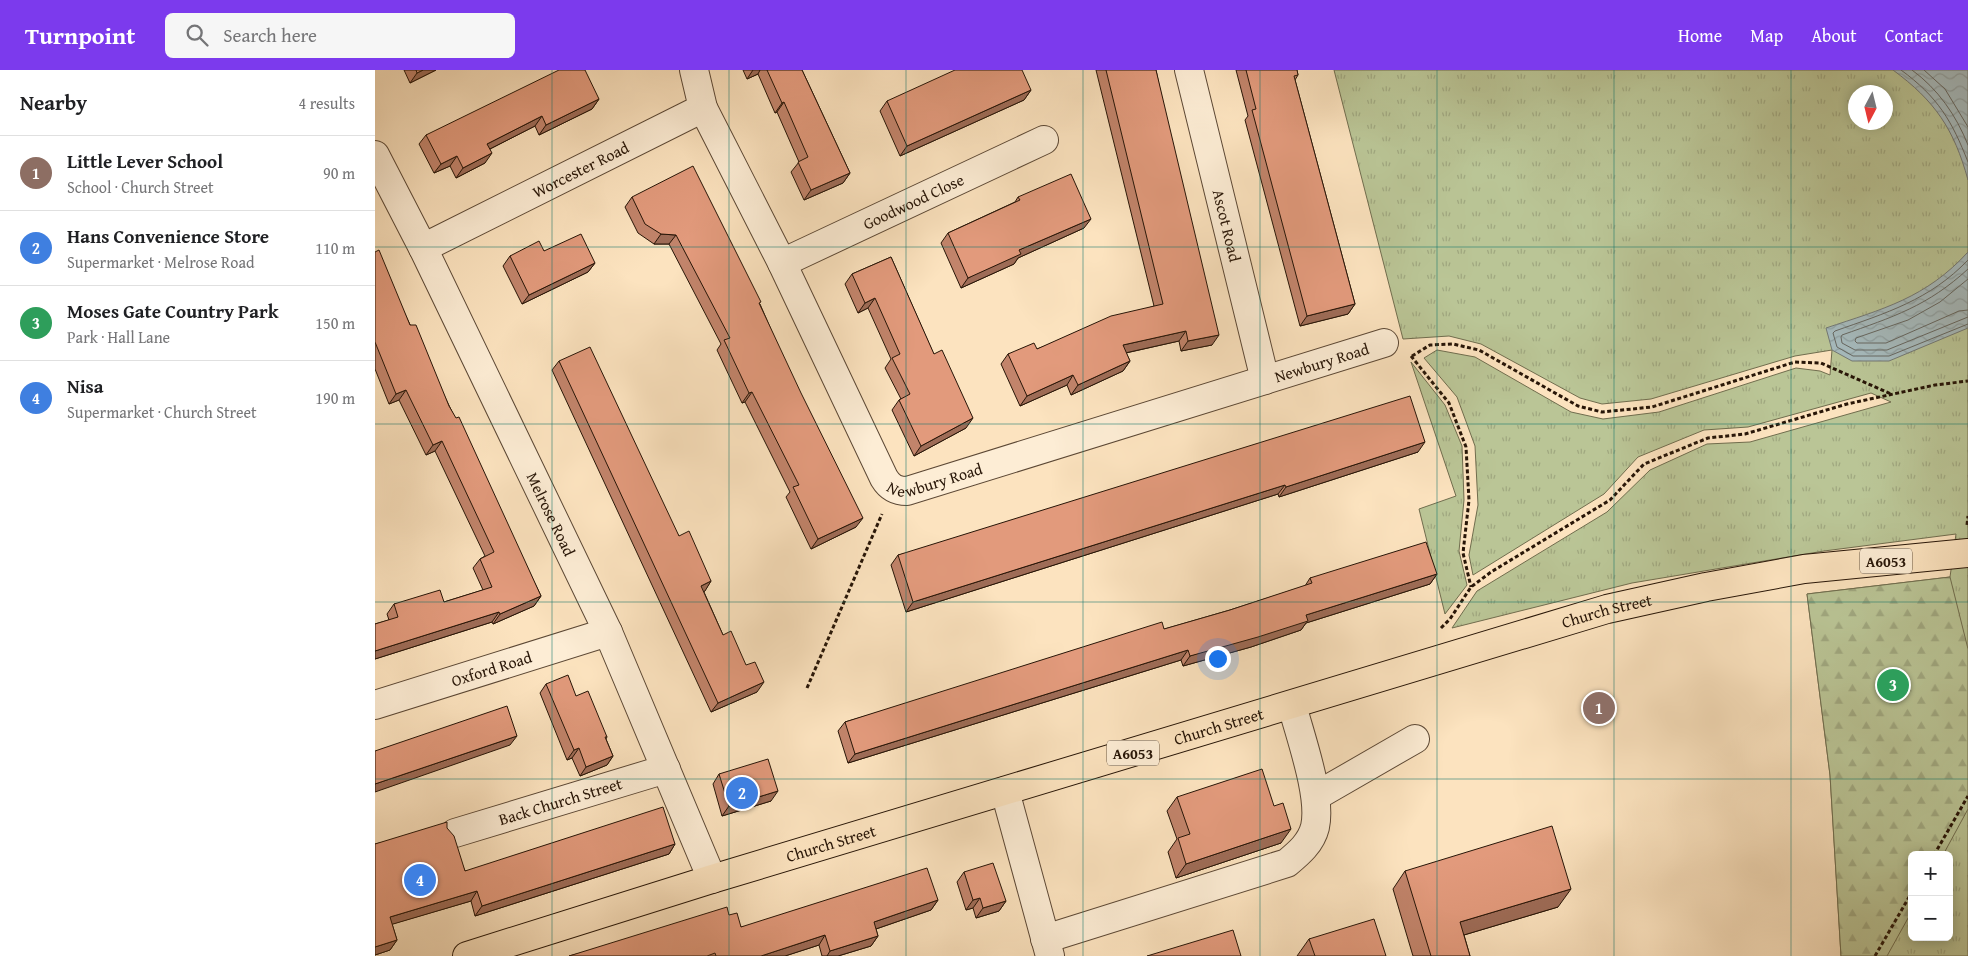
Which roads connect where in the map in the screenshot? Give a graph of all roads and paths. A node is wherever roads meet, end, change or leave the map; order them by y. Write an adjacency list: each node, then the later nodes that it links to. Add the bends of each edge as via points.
1 (694, 70): 3 (street)
2 (1189, 70): 10 (street, Ascot Road)
3 (703, 108): 6 (street, Worcester Road); 7 (street, Newbury Road)
4 (1044, 140): 7 (street, Goodwood Close)
5 (375, 155): 6 (street, Melrose Road)
6 (423, 248): 16 (street, Melrose Road)
7 (782, 263): 13 (street, Newbury Road, via 884,478)
8 (1384, 343): 9 (path); 10 (street, Newbury Road)
9 (1412, 356): 12 (path, via 1430,345 1453,344 1479,350 1578,406 1602,412 1652,406 1795,362 1821,363); 15 (path, via 1449,403 1466,447 1469,500 1463,553)
10 (1265, 380): 13 (street, Newbury Road, via 907,491)
11 (1968, 381): 12 (path)
12 (1891, 394): 15 (path, via 1745,434 1708,438 1644,464 1610,500)
13 (893, 488): 18 (path)
14 (1968, 553): 17 (main road, Church Street / A6053, via 1804,569 1706,587 1607,609)
15 (1471, 587): 17 (path, via 1450,619 1440,627)
16 (608, 632): 20 (street, Oxford Road); 22 (street, Melrose Road)
17 (1449, 657): 19 (main road, Church Street / A6053)
18 (807, 688)
19 (1292, 704): 23 (main road, Church Street / A6053); 24 (street)
20 (375, 705)
21 (1415, 739): 24 (street)
22 (665, 769): 26 (street, Back Church Street); 28 (street, Melrose Road)
23 (1005, 791): 28 (main road, Church Street / A6053); 30 (street)
24 (1315, 796): 30 (street, via 1315,827 1305,848 1287,863)
25 (1968, 796): 27 (path)
26 (455, 833)
27 (1936, 851)
28 (712, 879): 31 (main road, Church Street / A6053)
29 (1910, 896): 32 (path)
30 (1047, 947)
31 (467, 956)
32 (1875, 956)

